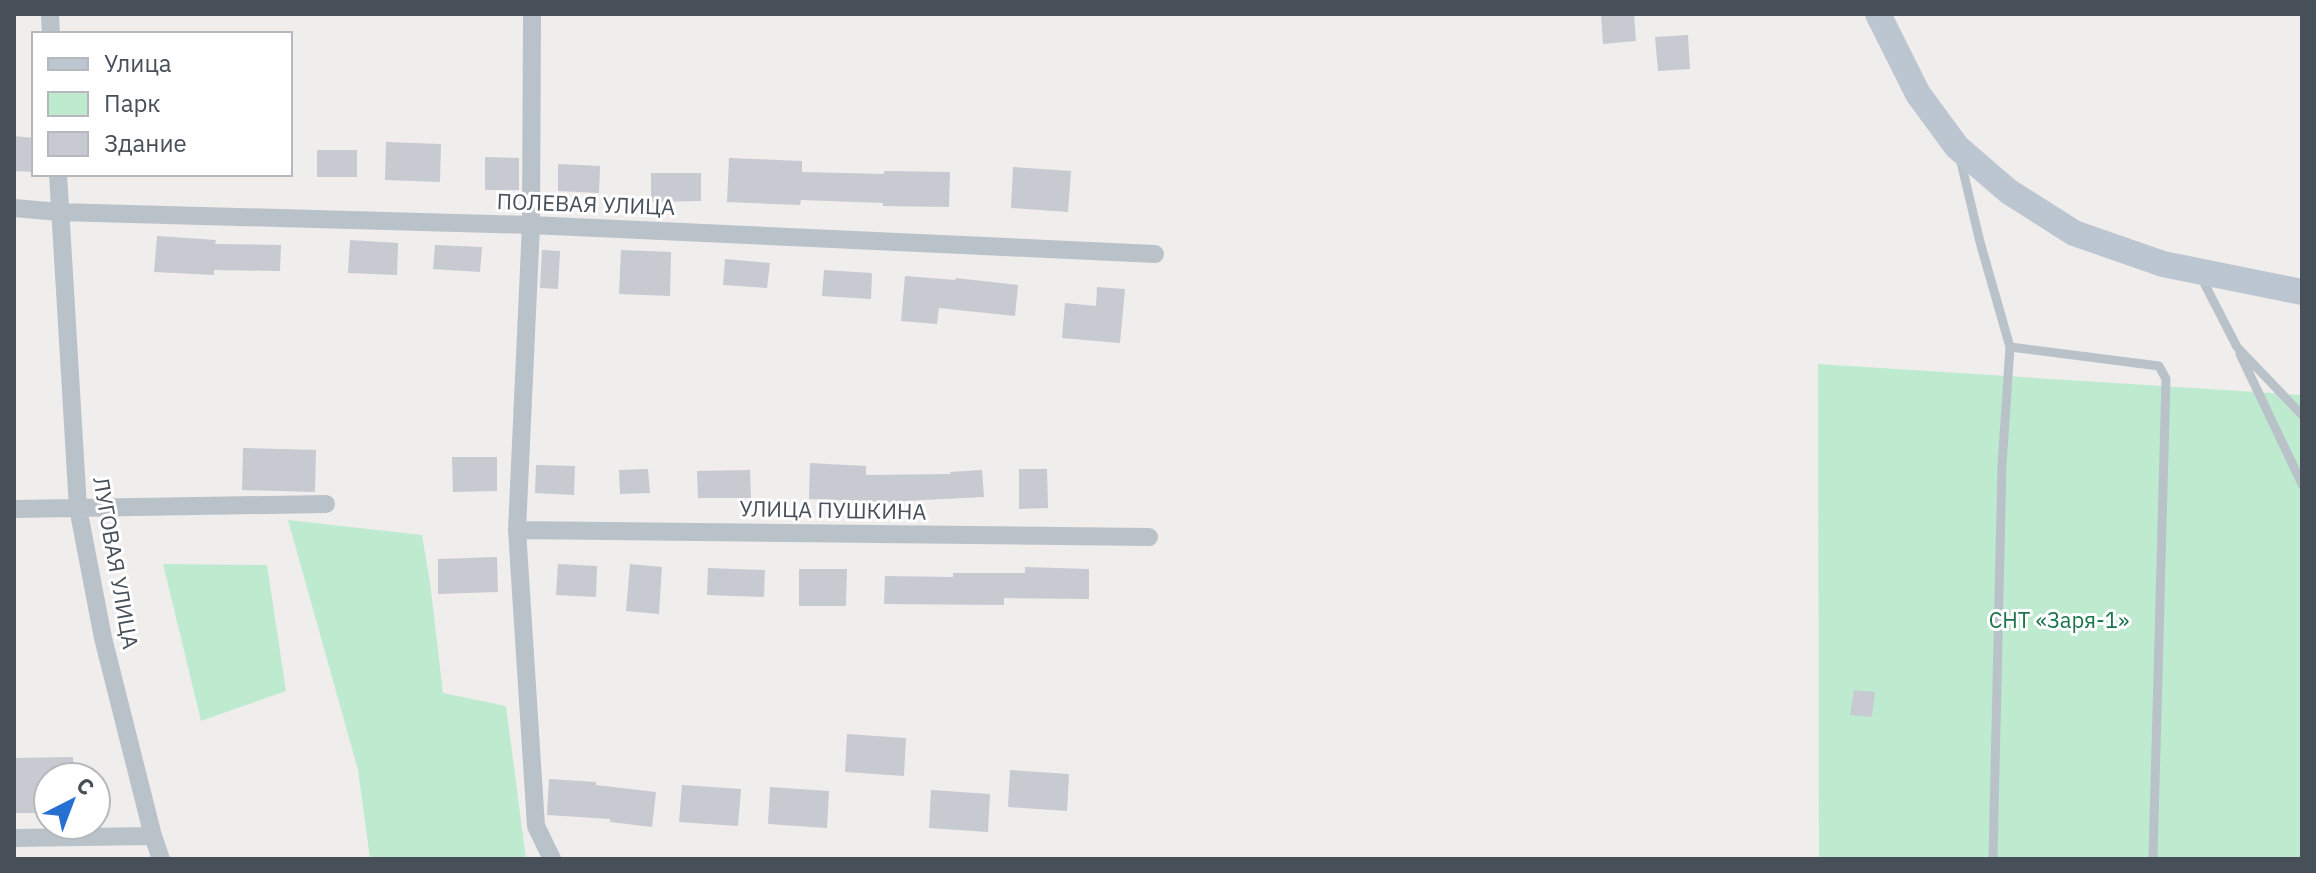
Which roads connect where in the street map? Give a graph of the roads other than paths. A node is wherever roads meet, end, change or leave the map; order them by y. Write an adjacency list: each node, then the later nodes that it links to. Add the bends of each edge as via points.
1 (532, 14): 7 (street)
2 (1878, 14): 3 (street, via 1918,94)
3 (1957, 147): 9 (street, via 2008,191 2074,233); 11 (lane)
4 (58, 176): 6 (street, ЛУГОВАЯ УЛИЦА)
5 (14, 208): 6 (street, ПОЛЕВАЯ УЛИЦА)
6 (59, 212): 7 (street, ПОЛЕВАЯ УЛИЦА); 16 (street, ЛУГОВАЯ УЛИЦА)
7 (531, 225): 8 (street, ПОЛЕВАЯ УЛИЦА); 18 (street)
8 (1155, 254)
9 (2198, 271): 10 (street); 12 (lane)
10 (2302, 292)
11 (2010, 347): 24 (lane, via 2002,465); 25 (lane, via 2159,366 2166,379)
12 (2237, 347): 13 (lane); 14 (lane)
13 (2302, 415)
14 (2302, 484)
15 (326, 504): 16 (street)
16 (78, 508): 17 (street); 20 (street, ЛУГОВАЯ УЛИЦА, via 103,638)
17 (14, 509)
18 (517, 530): 19 (street, УЛИЦА ПУШКИНА); 23 (street, via 536,826)
19 (1149, 537)
20 (153, 836): 21 (street); 22 (street, ЛУГОВАЯ УЛИЦА)
21 (14, 838)
22 (161, 859)
23 (552, 859)
24 (1993, 859)
25 (2153, 859)

